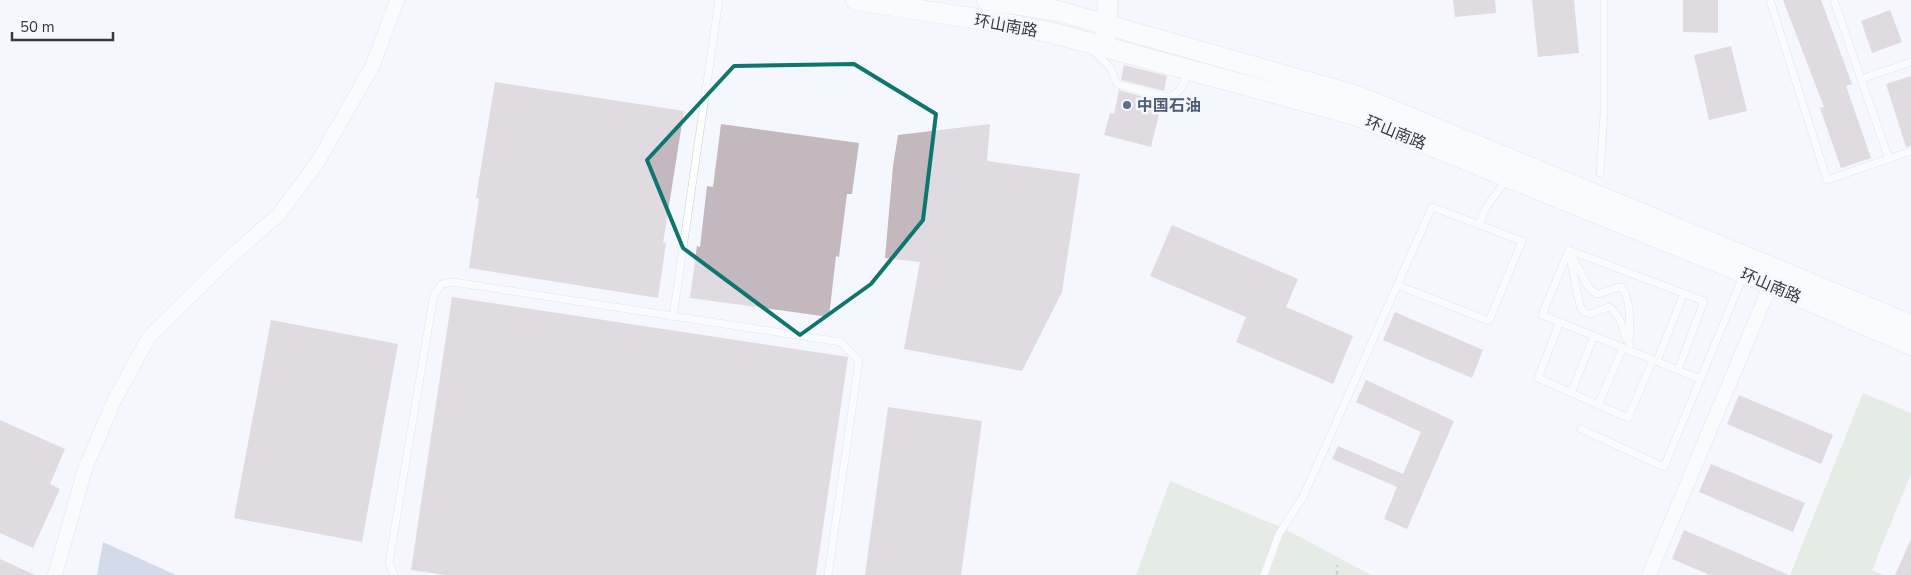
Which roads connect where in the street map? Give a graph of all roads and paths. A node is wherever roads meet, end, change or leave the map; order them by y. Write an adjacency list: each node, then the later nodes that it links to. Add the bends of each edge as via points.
1 (397, 0): 40 (street, via 373,65 317,163 279,214 227,260 149,338 115,399 85,469)
2 (719, 0): 27 (lane)
3 (856, 0): 11 (main road, 环山南路)
4 (987, 0): 9 (main road, 环山南路)
5 (1108, 0): 10 (main road)
6 (1604, 0): 19 (lane, via 1604,114)
7 (1770, 0): 18 (lane, via 1827,180)
8 (1834, 0): 16 (lane)
9 (1061, 6): 10 (main road, 环山南路); 11 (main road)
10 (1107, 25): 13 (main road); 29 (main road, 环山南路, via 1358,96)
11 (1053, 33): 12 (main road, 环山南路)
12 (1083, 41): 13 (main road, 环山南路); 15 (lane, via 1110,67 1117,84 1169,98 1180,90)
13 (1104, 47): 15 (main road, 环山南路)
14 (1911, 62): 16 (lane)
15 (1189, 70): 20 (main road, 环山南路, via 1355,115)
16 (1861, 79): 18 (lane)
17 (1911, 151): 18 (lane)
18 (1889, 159)
19 (1600, 174)
20 (1508, 178): 21 (lane); 23 (main road, 环山南路)
21 (1479, 224): 25 (lane, via 1432,207); 25 (lane, via 1522,240 1489,321)
22 (1569, 250): 26 (lane); 28 (lane, via 1542,315); 32 (lane, via 1580,306 1590,314 1609,307 1615,311 1622,324); 32 (lane, via 1589,288 1597,294 1615,287 1625,291 1628,300)
23 (1744, 274): 24 (main road, 环山南路); 35 (lane)
24 (1771, 284): 31 (main road, 环山南路); 45 (street)
25 (1397, 285): 43 (lane, via 1303,497 1279,534)
26 (1684, 293): 33 (lane); 34 (lane, via 1704,301)
27 (673, 317): 41 (lane, via 453,282 442,284 434,294 389,564); 42 (lane, via 841,342 859,361)
28 (1560, 322): 30 (lane); 36 (lane, via 1538,378)
29 (1911, 325)
30 (1594, 336): 32 (lane); 36 (lane)
31 (1911, 345)
32 (1626, 349): 33 (lane); 37 (lane)
33 (1655, 361): 34 (lane); 37 (lane, via 1628,418)
34 (1678, 370): 35 (lane)
35 (1700, 379): 38 (lane, via 1664,467)
36 (1571, 393): 37 (lane)
37 (1598, 405)
38 (1581, 429)
39 (1337, 565): 44 (path)
40 (55, 575)
41 (394, 575)
42 (828, 575)
43 (1264, 575)
44 (1337, 575)
45 (1649, 575)

